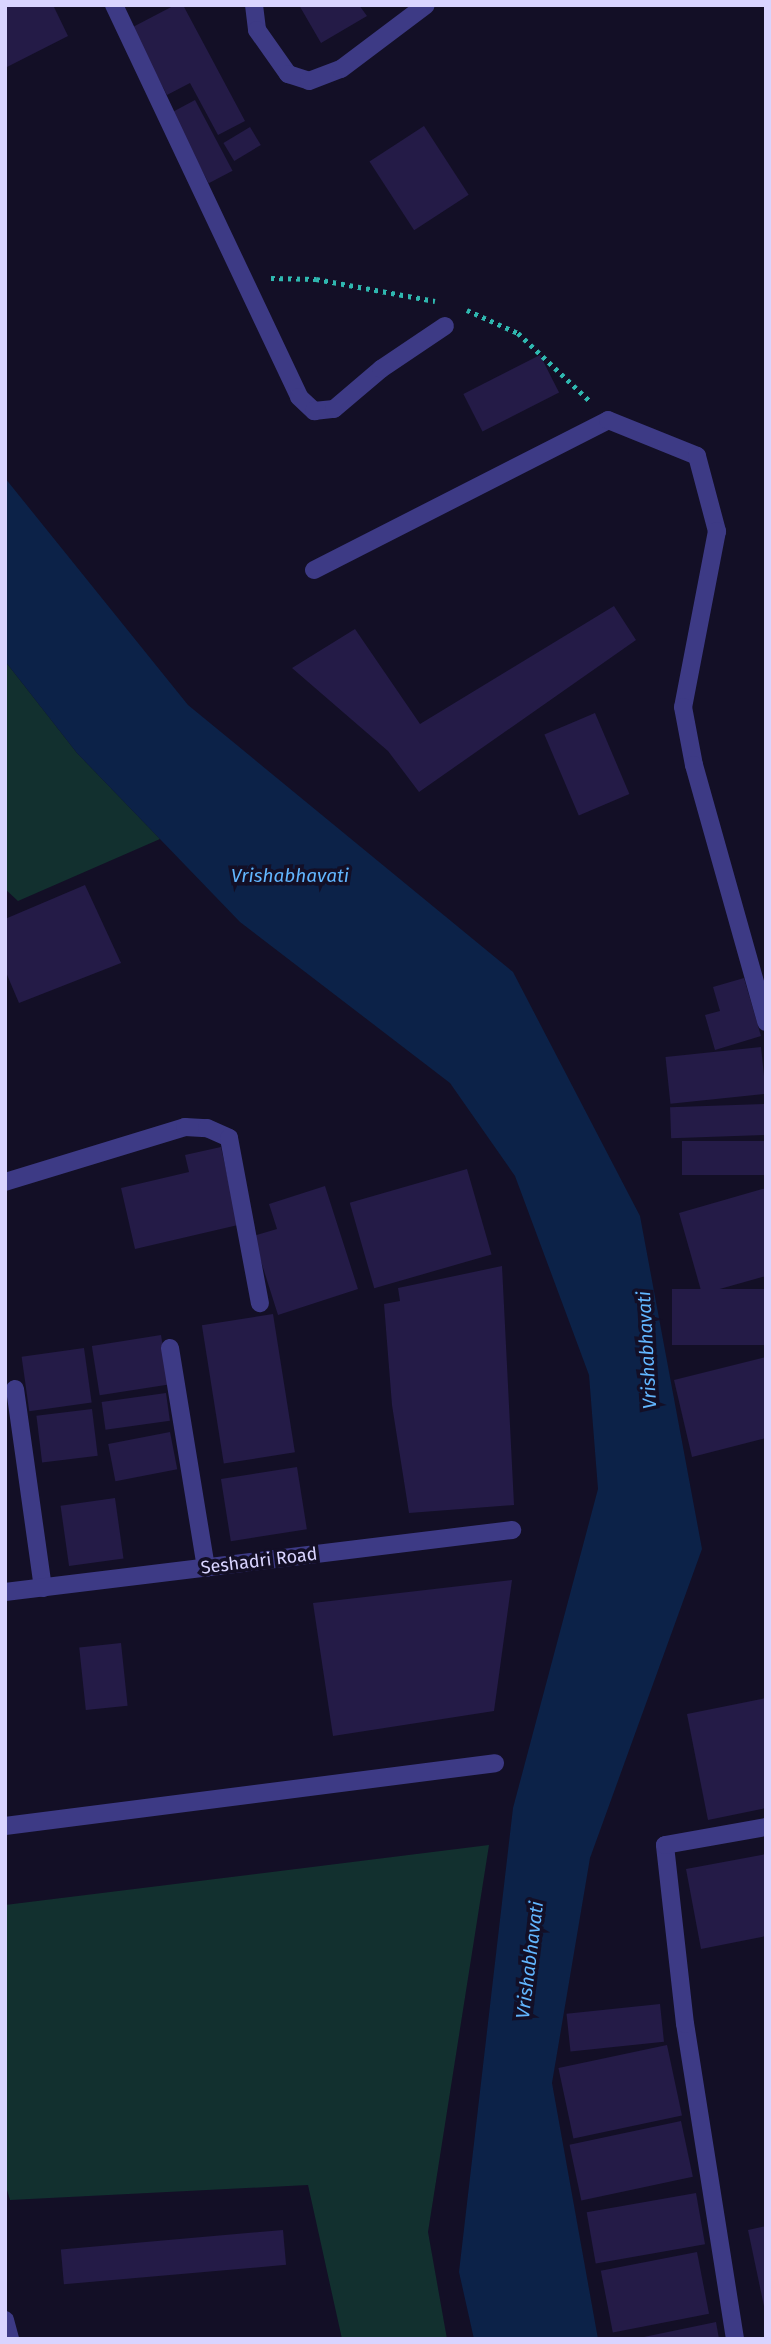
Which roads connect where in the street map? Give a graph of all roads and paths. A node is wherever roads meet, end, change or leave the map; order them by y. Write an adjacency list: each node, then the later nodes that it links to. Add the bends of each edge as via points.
1 (114, 5): 4 (street, via 299,397 314,411 334,409 381,369)
2 (254, 5): 3 (street, via 257,30 288,74 309,81 341,69)
3 (426, 5)
4 (445, 326)
5 (314, 570): 6 (street, via 608,420 697,456 717,531 683,707 694,765)
6 (766, 1023)
7 (5, 1181): 8 (street, via 185,1127 207,1128 229,1138)
8 (260, 1303)
9 (170, 1348): 12 (street)
10 (15, 1389): 13 (street)
11 (512, 1530): 12 (street, Seshadri Road)
12 (205, 1568): 13 (street, Seshadri Road)
13 (43, 1588): 14 (street, Seshadri Road)
14 (5, 1592)
15 (495, 1763): 16 (street)
16 (5, 1826)
17 (766, 1827): 20 (street, via 665,1845 685,2024)
18 (5, 2320): 19 (street)
19 (10, 2339)
20 (735, 2339)

